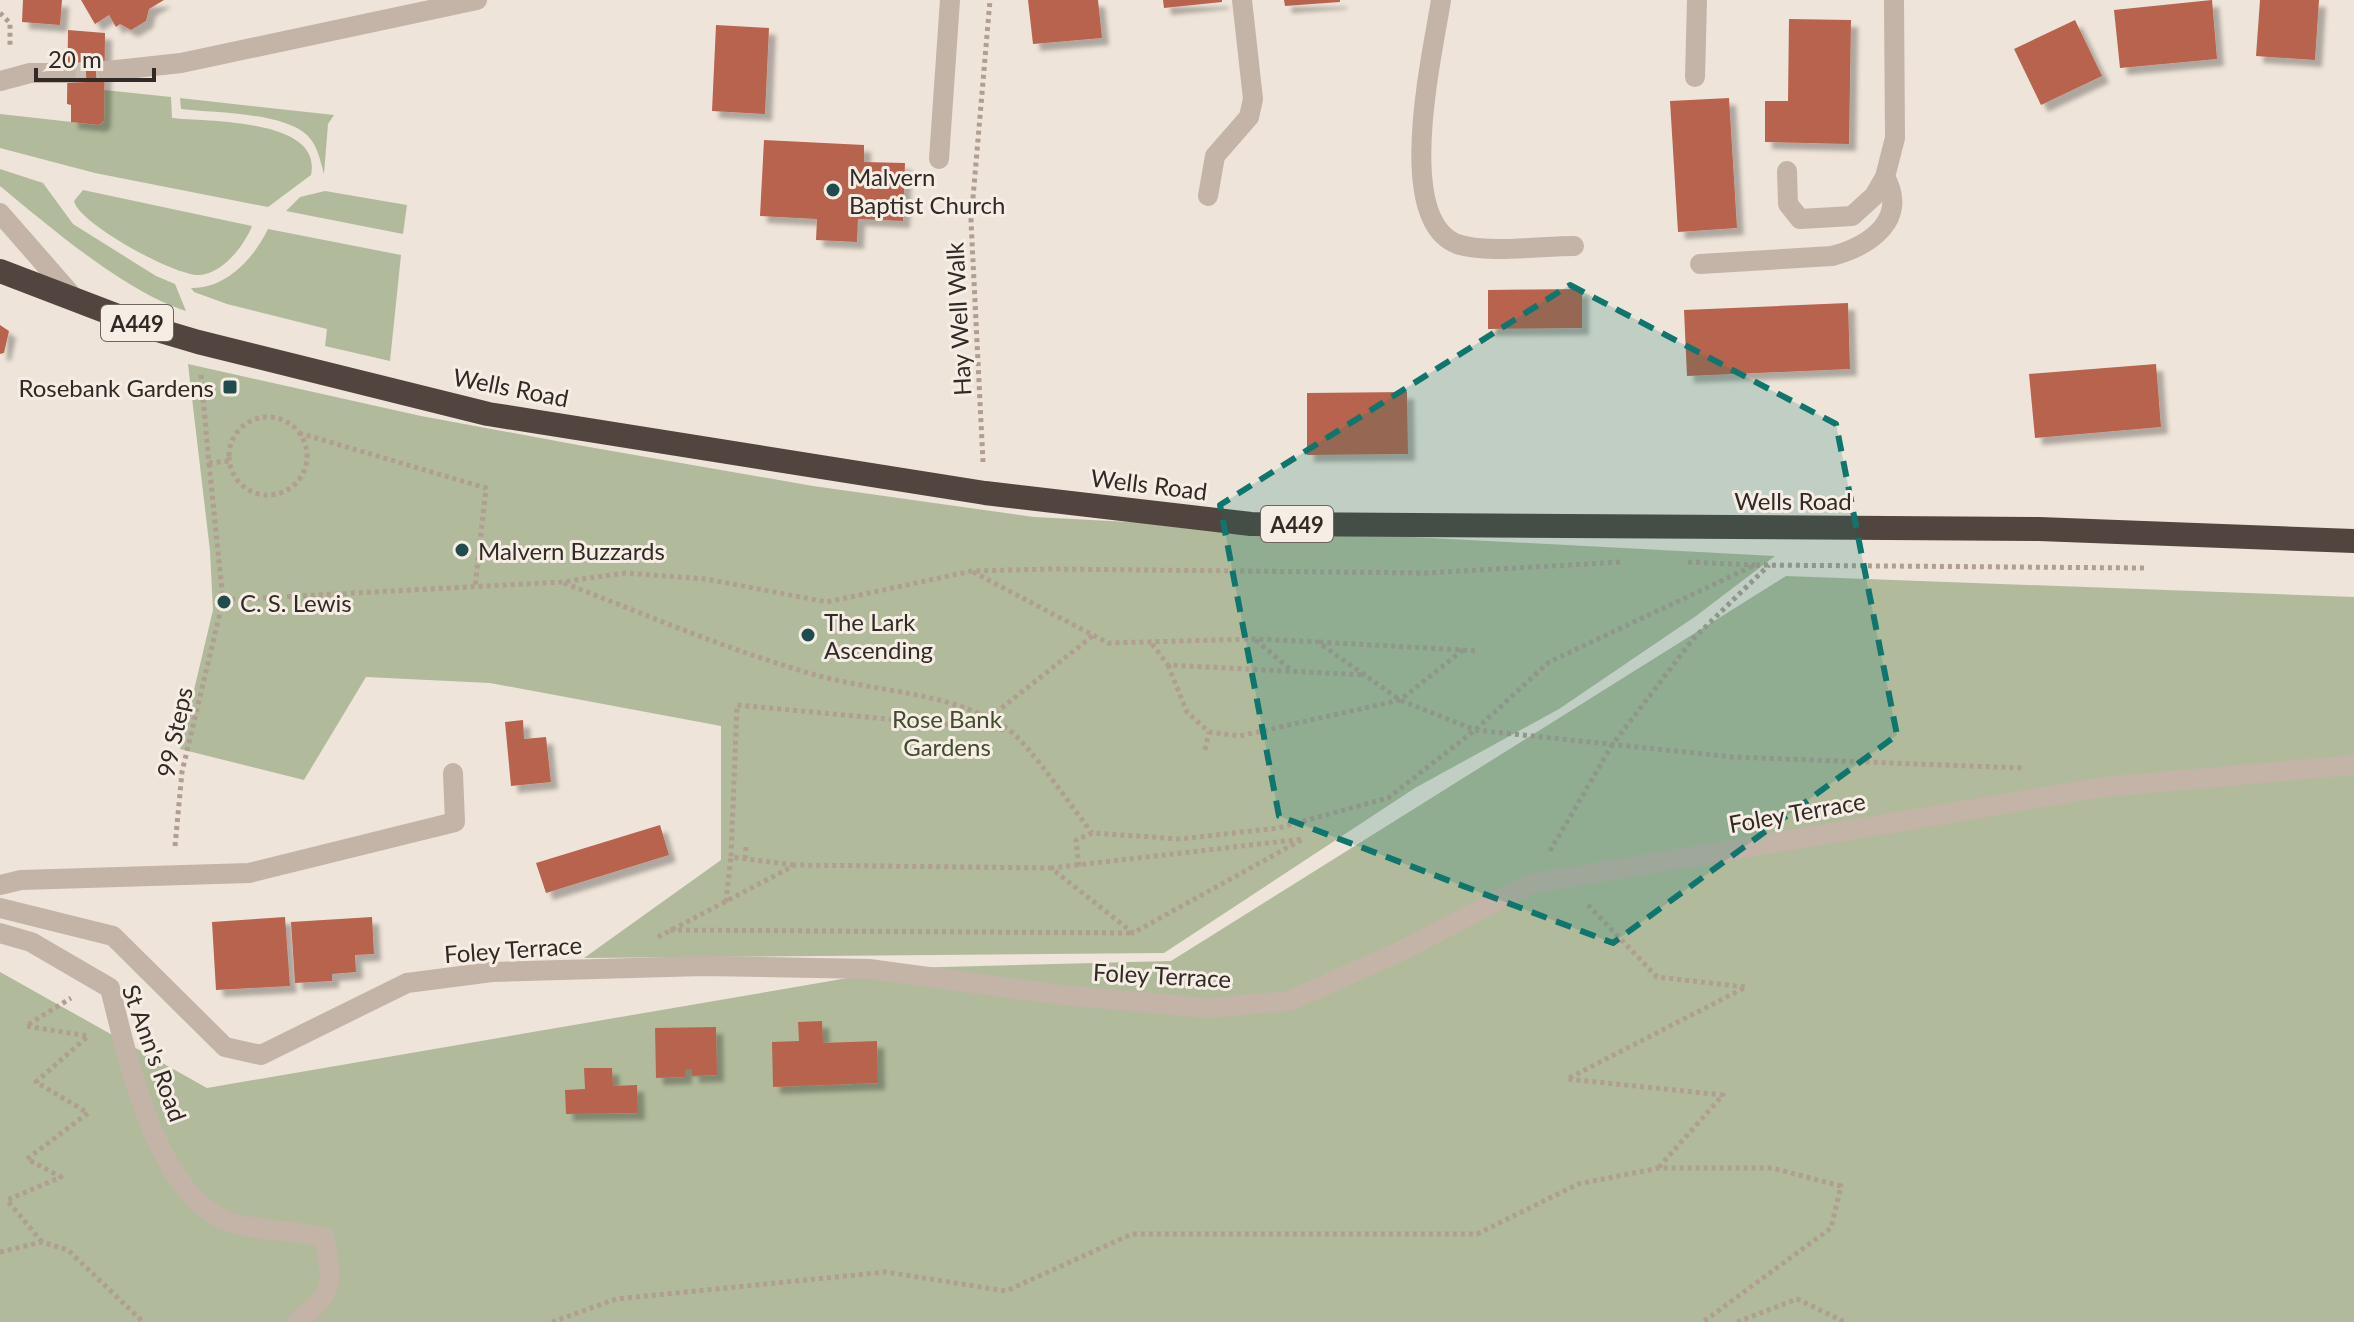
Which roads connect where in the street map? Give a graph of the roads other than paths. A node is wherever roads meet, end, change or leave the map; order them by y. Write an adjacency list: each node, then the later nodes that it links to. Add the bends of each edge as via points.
1 (477, 0): 7 (street)
2 (950, 0): 12 (street)
3 (1242, 0): 15 (street, via 1253,99 1249,117 1215,156)
4 (1441, 0): 17 (street, via 1420,168 1431,221 1442,235 1470,247)
5 (1697, 0): 10 (street)
6 (1894, 0): 14 (street, via 1895,138)
7 (424, 5): 8 (street, via 181,63)
8 (107, 71)
9 (66, 73): 11 (street, via 30,73)
10 (1695, 77)
11 (5, 81)
12 (939, 159)
13 (1787, 171): 14 (street, via 1792,213 1814,220 1852,216)
14 (1885, 177): 18 (street, via 1893,190 1894,209 1871,241 1852,251)
15 (1208, 196)
16 (0, 213): 20 (street)
17 (1574, 246)
18 (1700, 264)
19 (0, 271): 20 (highway, A449)
20 (76, 301): 21 (highway, Wells Road / A449, via 198,342 488,414 985,493 1251,524 2039,529)
21 (2354, 541)
22 (2354, 765): 25 (street, Foley Terrace, via 2104,787 1530,884 1289,1001 1207,1008 869,969 703,966 492,972 407,983 261,1055 225,1047 113,936)
23 (453, 773): 24 (street, via 455,822 249,873)
24 (0, 885)
25 (0, 908)
26 (0, 933): 27 (street, St Ann's Road, via 31,942 110,988 133,1082 175,1176 193,1199 228,1221 324,1237 332,1279 322,1302)
27 (297, 1322)

